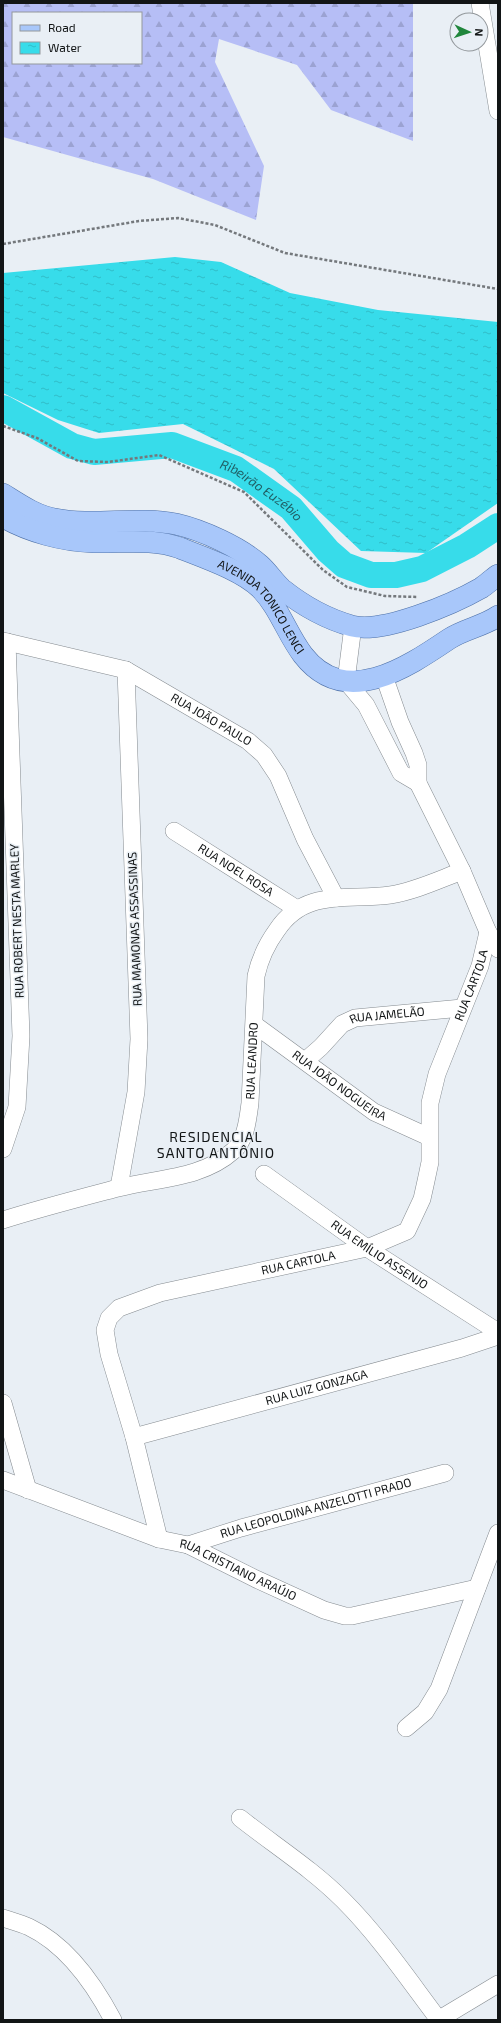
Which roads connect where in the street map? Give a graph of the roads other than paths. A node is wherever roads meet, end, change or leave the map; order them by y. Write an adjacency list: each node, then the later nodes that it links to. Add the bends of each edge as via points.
1 (480, 3): 2 (street)
2 (491, 27): 3 (street)
3 (498, 111)
4 (3, 494): 8 (main road, AVENIDA TONICO LENCI, via 24,508 54,519 176,524 210,536 237,547 260,565 282,588 311,609)
5 (3, 517): 12 (main road, AVENIDA TONICO LENCI, via 53,537 91,542 148,541 178,548 242,574 260,588 274,606 302,654 331,678)
6 (494, 580): 8 (main road, AVENIDA TONICO LENCI, via 443,606 396,623)
7 (497, 614): 11 (main road, AVENIDA TONICO LENCI, via 450,638 411,664)
8 (353, 626): 12 (street)
9 (5, 642): 10 (street, RUA JOÃO PAULO); 26 (street, RUA ROBERT NESTA MARLEY, via 21,1036 17,1107)
10 (126, 670): 18 (street, RUA JOÃO PAULO, via 248,741 264,755 278,776 305,838); 28 (street, RUA MAMONAS ASSASSINAS, via 138,1039 136,1092)
11 (384, 676): 12 (main road, AVENIDA TONICO LENCI, via 366,681); 13 (street)
12 (346, 681): 14 (street, via 366,705)
13 (400, 722): 14 (street); 15 (street, via 416,759)
14 (382, 734): 15 (street, via 401,773)
15 (418, 783): 17 (street)
16 (174, 831): 19 (street, RUA NOEL ROSA)
17 (462, 871): 18 (street, RUA LEANDRO, via 405,892); 20 (street)
18 (336, 898): 19 (street, RUA LEANDRO, via 306,904)
19 (297, 909): 23 (street, RUA LEANDRO, via 282,922 260,959 256,976)
20 (488, 932): 21 (street); 22 (street, RUA CARTOLA, via 480,966)
21 (498, 949)
22 (462, 1008): 24 (street, RUA JAMELÃO, via 346,1021); 25 (street, RUA CARTOLA, via 437,1074 430,1103)
23 (255, 1025): 24 (street, RUA JOÃO NOGUEIRA); 28 (street, RUA LEANDRO, via 247,1123 235,1150 219,1162 195,1172)
24 (305, 1061): 25 (street, RUA JOÃO NOGUEIRA, via 374,1112)
25 (429, 1137): 30 (street, RUA CARTOLA, via 430,1162 425,1187 411,1224 402,1234)
26 (3, 1149)
27 (264, 1174): 30 (street, RUA EMÍLIO ASSENJO)
28 (119, 1187): 29 (street, RUA LEANDRO)
29 (3, 1220)
30 (367, 1248): 31 (street, RUA EMÍLIO ASSENJO); 34 (street, RUA CARTOLA, via 160,1293 119,1308 109,1318 105,1330 106,1343)
31 (498, 1332)
32 (498, 1336): 34 (street, RUA LUIZ GONZAGA)
33 (3, 1403): 37 (street)
34 (134, 1437): 39 (street, RUA CARTOLA)
35 (445, 1473): 40 (street, RUA LEOPOLDINA ANZELOTTI PRADO)
36 (3, 1480): 37 (street, RUA CRISTIANO ARAÚJO)
37 (28, 1490): 39 (street, RUA CRISTIANO ARAÚJO)
38 (498, 1533): 41 (street)
39 (159, 1539): 40 (street, RUA CRISTIANO ARAÚJO)
40 (188, 1545): 41 (street, RUA CRISTIANO ARAÚJO, via 324,1610 345,1616)
41 (476, 1588): 42 (street, via 439,1689 425,1712)
42 (406, 1728)
43 (240, 1818): 47 (street, via 342,1899 384,1948)
44 (3, 1918): 46 (street, via 30,1927 62,1948 99,1994)
45 (498, 1984): 47 (street)
46 (113, 2020)
47 (438, 2020)

